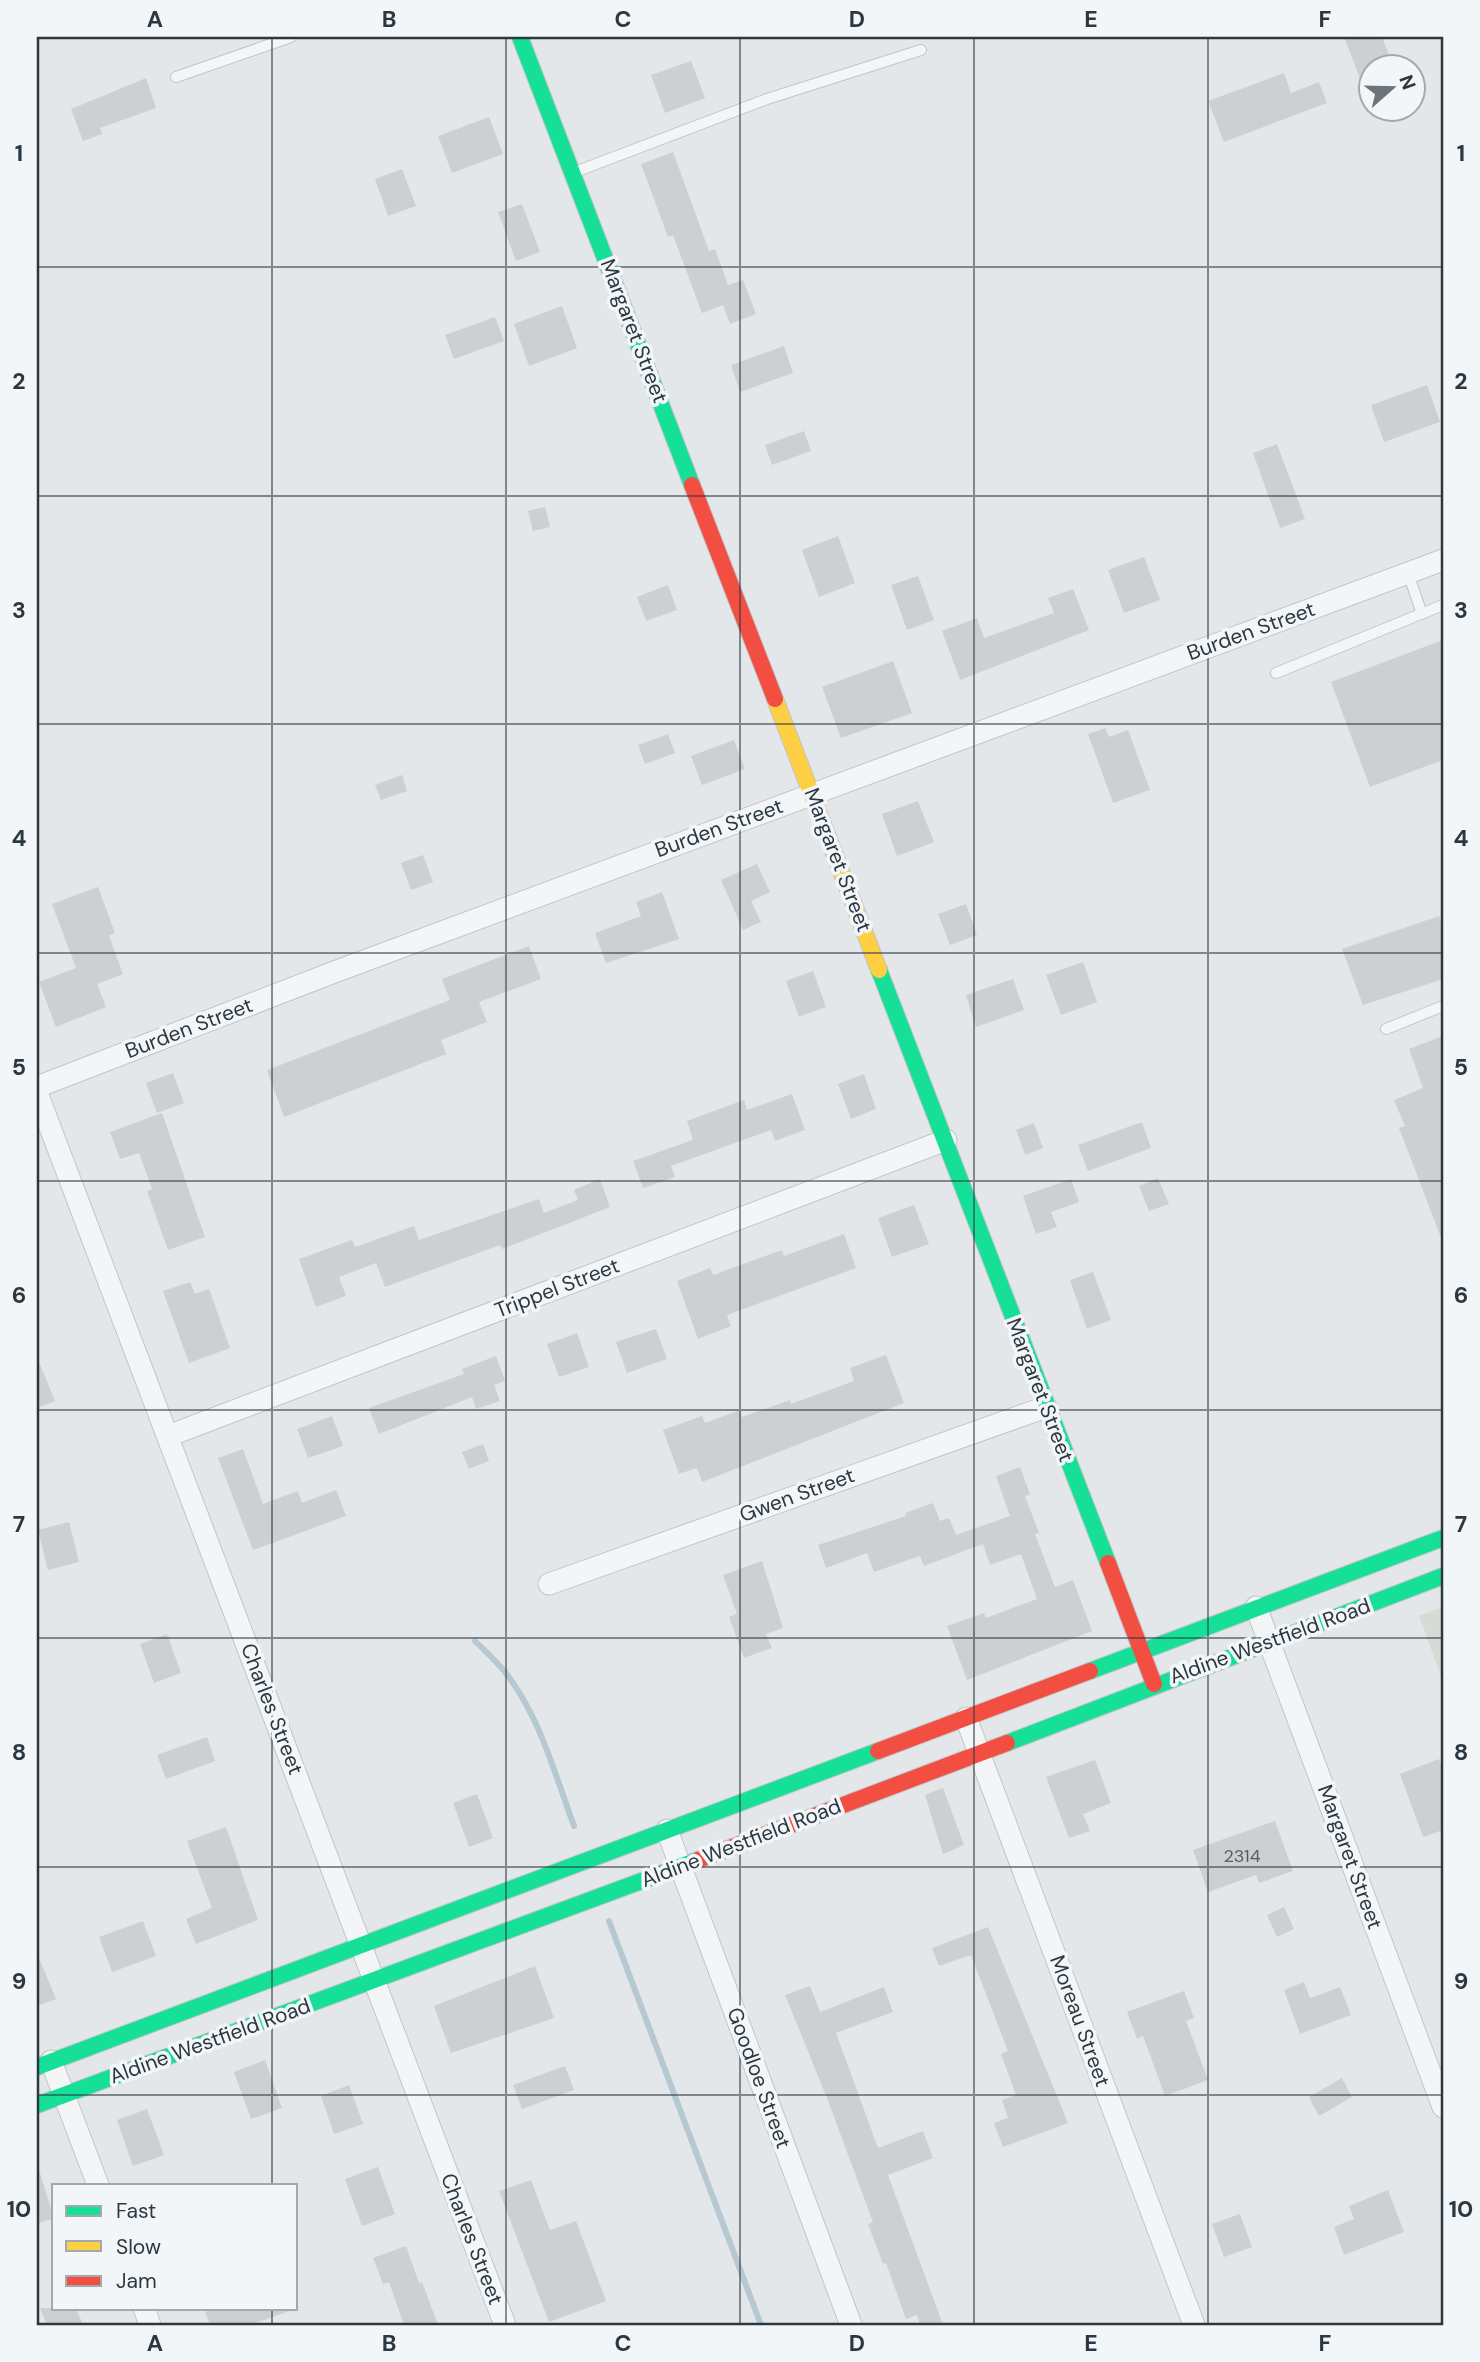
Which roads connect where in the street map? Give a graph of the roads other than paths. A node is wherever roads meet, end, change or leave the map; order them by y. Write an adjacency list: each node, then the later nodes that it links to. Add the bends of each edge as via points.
1 (291, 37): 4 (lane)
2 (520, 37): 5 (main road, Margaret Street)
3 (921, 50): 5 (lane, via 767,99)
4 (176, 77)
5 (573, 173): 11 (main road, Margaret Street)
6 (1443, 560): 7 (street, Burden Street)
7 (1408, 573): 9 (lane); 11 (street, Burden Street)
8 (1443, 605): 9 (lane)
9 (1422, 614): 10 (lane)
10 (1276, 673)
11 (812, 793): 14 (street, Burden Street); 16 (main road, Margaret Street)
12 (1443, 1006): 13 (lane)
13 (1385, 1028)
14 (37, 1087)
15 (37, 1093): 18 (street, Charles Street)
16 (946, 1140): 17 (main road, Margaret Street); 18 (street, Trippel Street)
17 (1046, 1407): 21 (street, Gwen Street); 24 (main road, Margaret Street)
18 (168, 1436): 30 (street, Charles Street)
19 (1443, 1538): 22 (main road, Aldine Westfield Road)
20 (1443, 1576): 23 (main road, Aldine Westfield Road)
21 (549, 1584)
22 (1256, 1607): 23 (street, Margaret Street); 24 (main road, Aldine Westfield Road)
23 (1269, 1641): 25 (main road, Aldine Westfield Road); 35 (street, Margaret Street)
24 (1141, 1650): 25 (main road, Margaret Street); 26 (main road, Aldine Westfield Road)
25 (1154, 1684): 27 (main road, Aldine Westfield Road)
26 (966, 1718): 27 (street, Moreau Street); 28 (main road, Aldine Westfield Road)
27 (979, 1751): 29 (main road, Aldine Westfield Road); 39 (street, Moreau Street)
28 (667, 1830): 29 (street, Goodloe Street); 30 (main road, Aldine Westfield Road)
29 (682, 1866): 31 (main road, Aldine Westfield Road); 38 (street, Goodloe Street)
30 (362, 1947): 31 (street, Charles Street); 32 (main road, Aldine Westfield Road)
31 (375, 1981): 33 (main road, Aldine Westfield Road); 37 (street, Charles Street)
32 (44, 2064): 33 (street)
33 (64, 2095): 34 (main road, Aldine Westfield Road); 36 (street)
34 (37, 2105)
35 (1443, 2107)
36 (98, 2184)
37 (505, 2325)
38 (850, 2325)
39 (1194, 2325)

